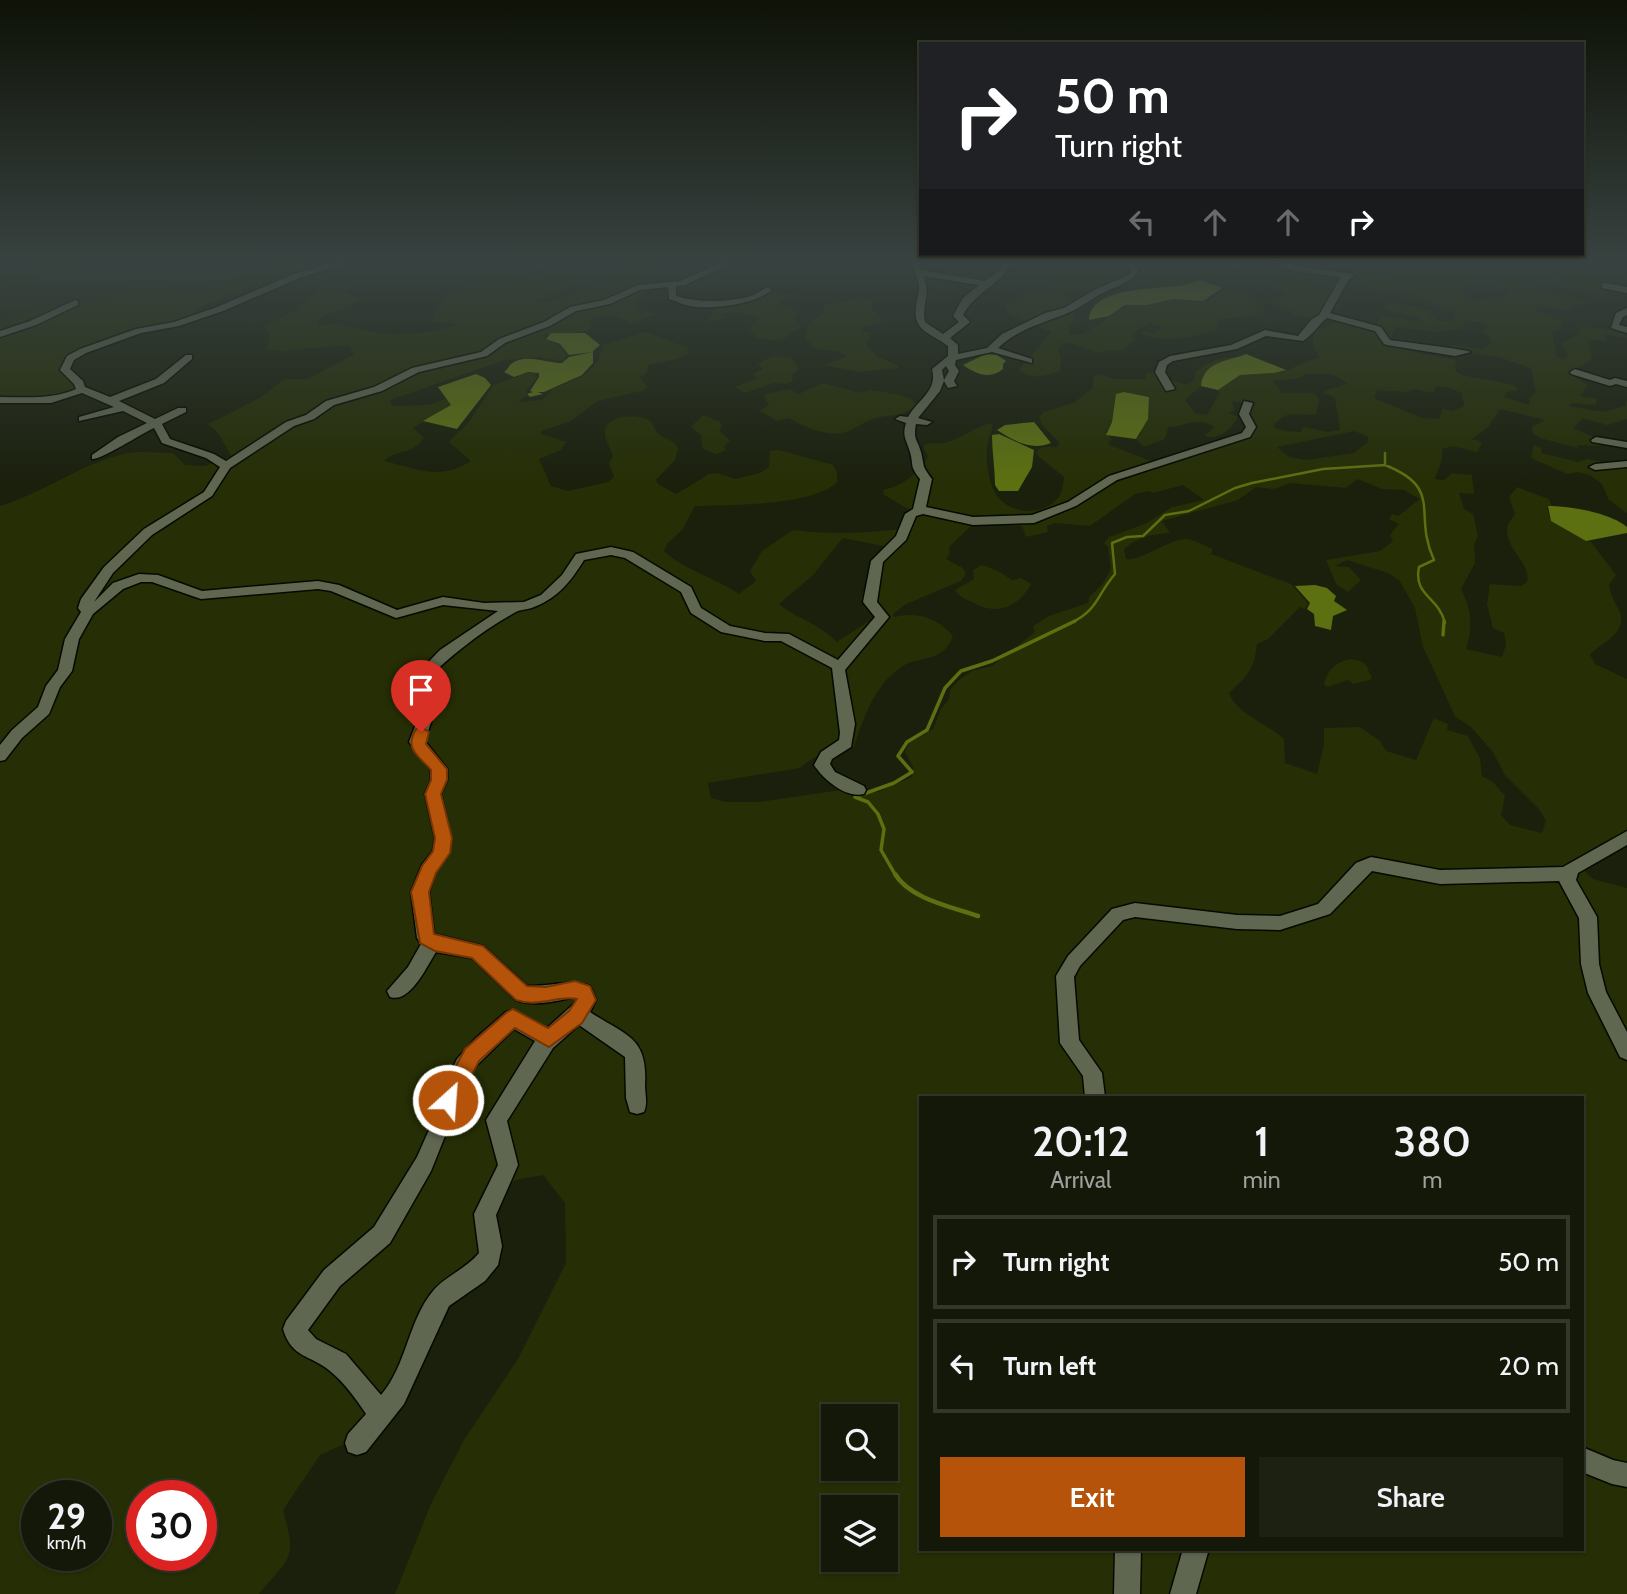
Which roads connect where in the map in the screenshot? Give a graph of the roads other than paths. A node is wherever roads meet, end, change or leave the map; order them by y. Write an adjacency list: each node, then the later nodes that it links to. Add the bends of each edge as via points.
1 (130, 334): 20 (street, via 75,354 65,365)
2 (519, 334): 36 (street, via 484,354 416,370 378,389 330,403 272,434)
3 (937, 334): 10 (street)
4 (949, 334): 10 (street)
5 (1008, 334): 11 (street)
6 (1262, 334): 19 (street, via 1234,347 1165,362 1160,372)
7 (1276, 334): 8 (street, via 1303,338)
8 (1306, 334)
9 (1382, 334): 12 (street, via 1387,342)
10 (944, 338): 14 (street, via 953,345)
11 (992, 349): 14 (street); 15 (street)
12 (1466, 352)
13 (189, 356): 22 (street, via 160,380)
14 (952, 357): 18 (street); 28 (street, via 938,367 938,389 916,411)
15 (1029, 361)
16 (1575, 372): 17 (street)
17 (1627, 384)
18 (952, 386)
19 (1170, 389)
20 (81, 390): 21 (street, via 45,402); 22 (street)
21 (0, 400)
22 (111, 400): 24 (street)
23 (1248, 403): 38 (street, via 1244,414 1251,427 1244,436 1113,478 1072,504 1034,519 973,521)
24 (124, 407): 26 (street); 30 (street)
25 (182, 411): 30 (street)
26 (83, 419)
27 (900, 419): 28 (street)
28 (912, 422): 29 (street); 38 (street, via 908,440 927,482)
29 (927, 422)
30 (155, 424): 34 (street); 36 (street, via 166,441)
31 (1625, 432): 33 (street)
32 (1596, 440): 33 (street)
33 (1627, 447)
34 (96, 457)
35 (1627, 464): 37 (street)
36 (226, 466): 40 (street, via 208,494 155,526 108,570 88,599)
37 (1595, 467)
38 (919, 510): 41 (street, via 909,517 902,537 877,561 870,597 883,617)
39 (513, 607): 40 (street, via 443,601 396,614 318,585 201,596 146,578 124,582); 41 (street, via 546,598 580,557 618,552 686,590 696,610 726,629 783,637); 46 (street, via 445,653 416,682 426,716 417,742 440,774 433,794 443,846 420,892 424,933)
40 (88, 611): 42 (street, via 44,710)
41 (840, 666): 43 (street, via 837,678 848,734 846,743 826,756 822,765 830,776)
42 (0, 756)
43 (858, 790)
44 (1627, 837): 45 (street)
45 (1568, 874): 50 (street, via 1569,886 1588,917 1590,964 1597,993); 51 (street, via 1440,877 1371,864 1324,909 1280,923 1135,910 1118,914 1065,976 1070,1043 1091,1073)
46 (432, 942): 47 (street); 48 (street, via 477,951 523,994 579,990 586,1000)
47 (396, 991)
48 (579, 1014): 49 (street); 52 (street, via 633,1051)
49 (549, 1038): 53 (street, via 496,1120 508,1165 485,1214 489,1257 477,1273 441,1298 411,1368); 53 (street, via 513,1018 472,1055 448,1100 424,1164 394,1217 376,1242 331,1278 294,1329 308,1347 338,1362)
50 (1627, 1051)
51 (1096, 1096)
52 (637, 1105)
53 (380, 1414): 54 (street)
54 (357, 1443)
55 (1584, 1460): 56 (street)
56 (1627, 1475)
57 (1128, 1551): 59 (street)
58 (1195, 1551): 60 (street)
59 (1126, 1594)
60 (1183, 1594)

